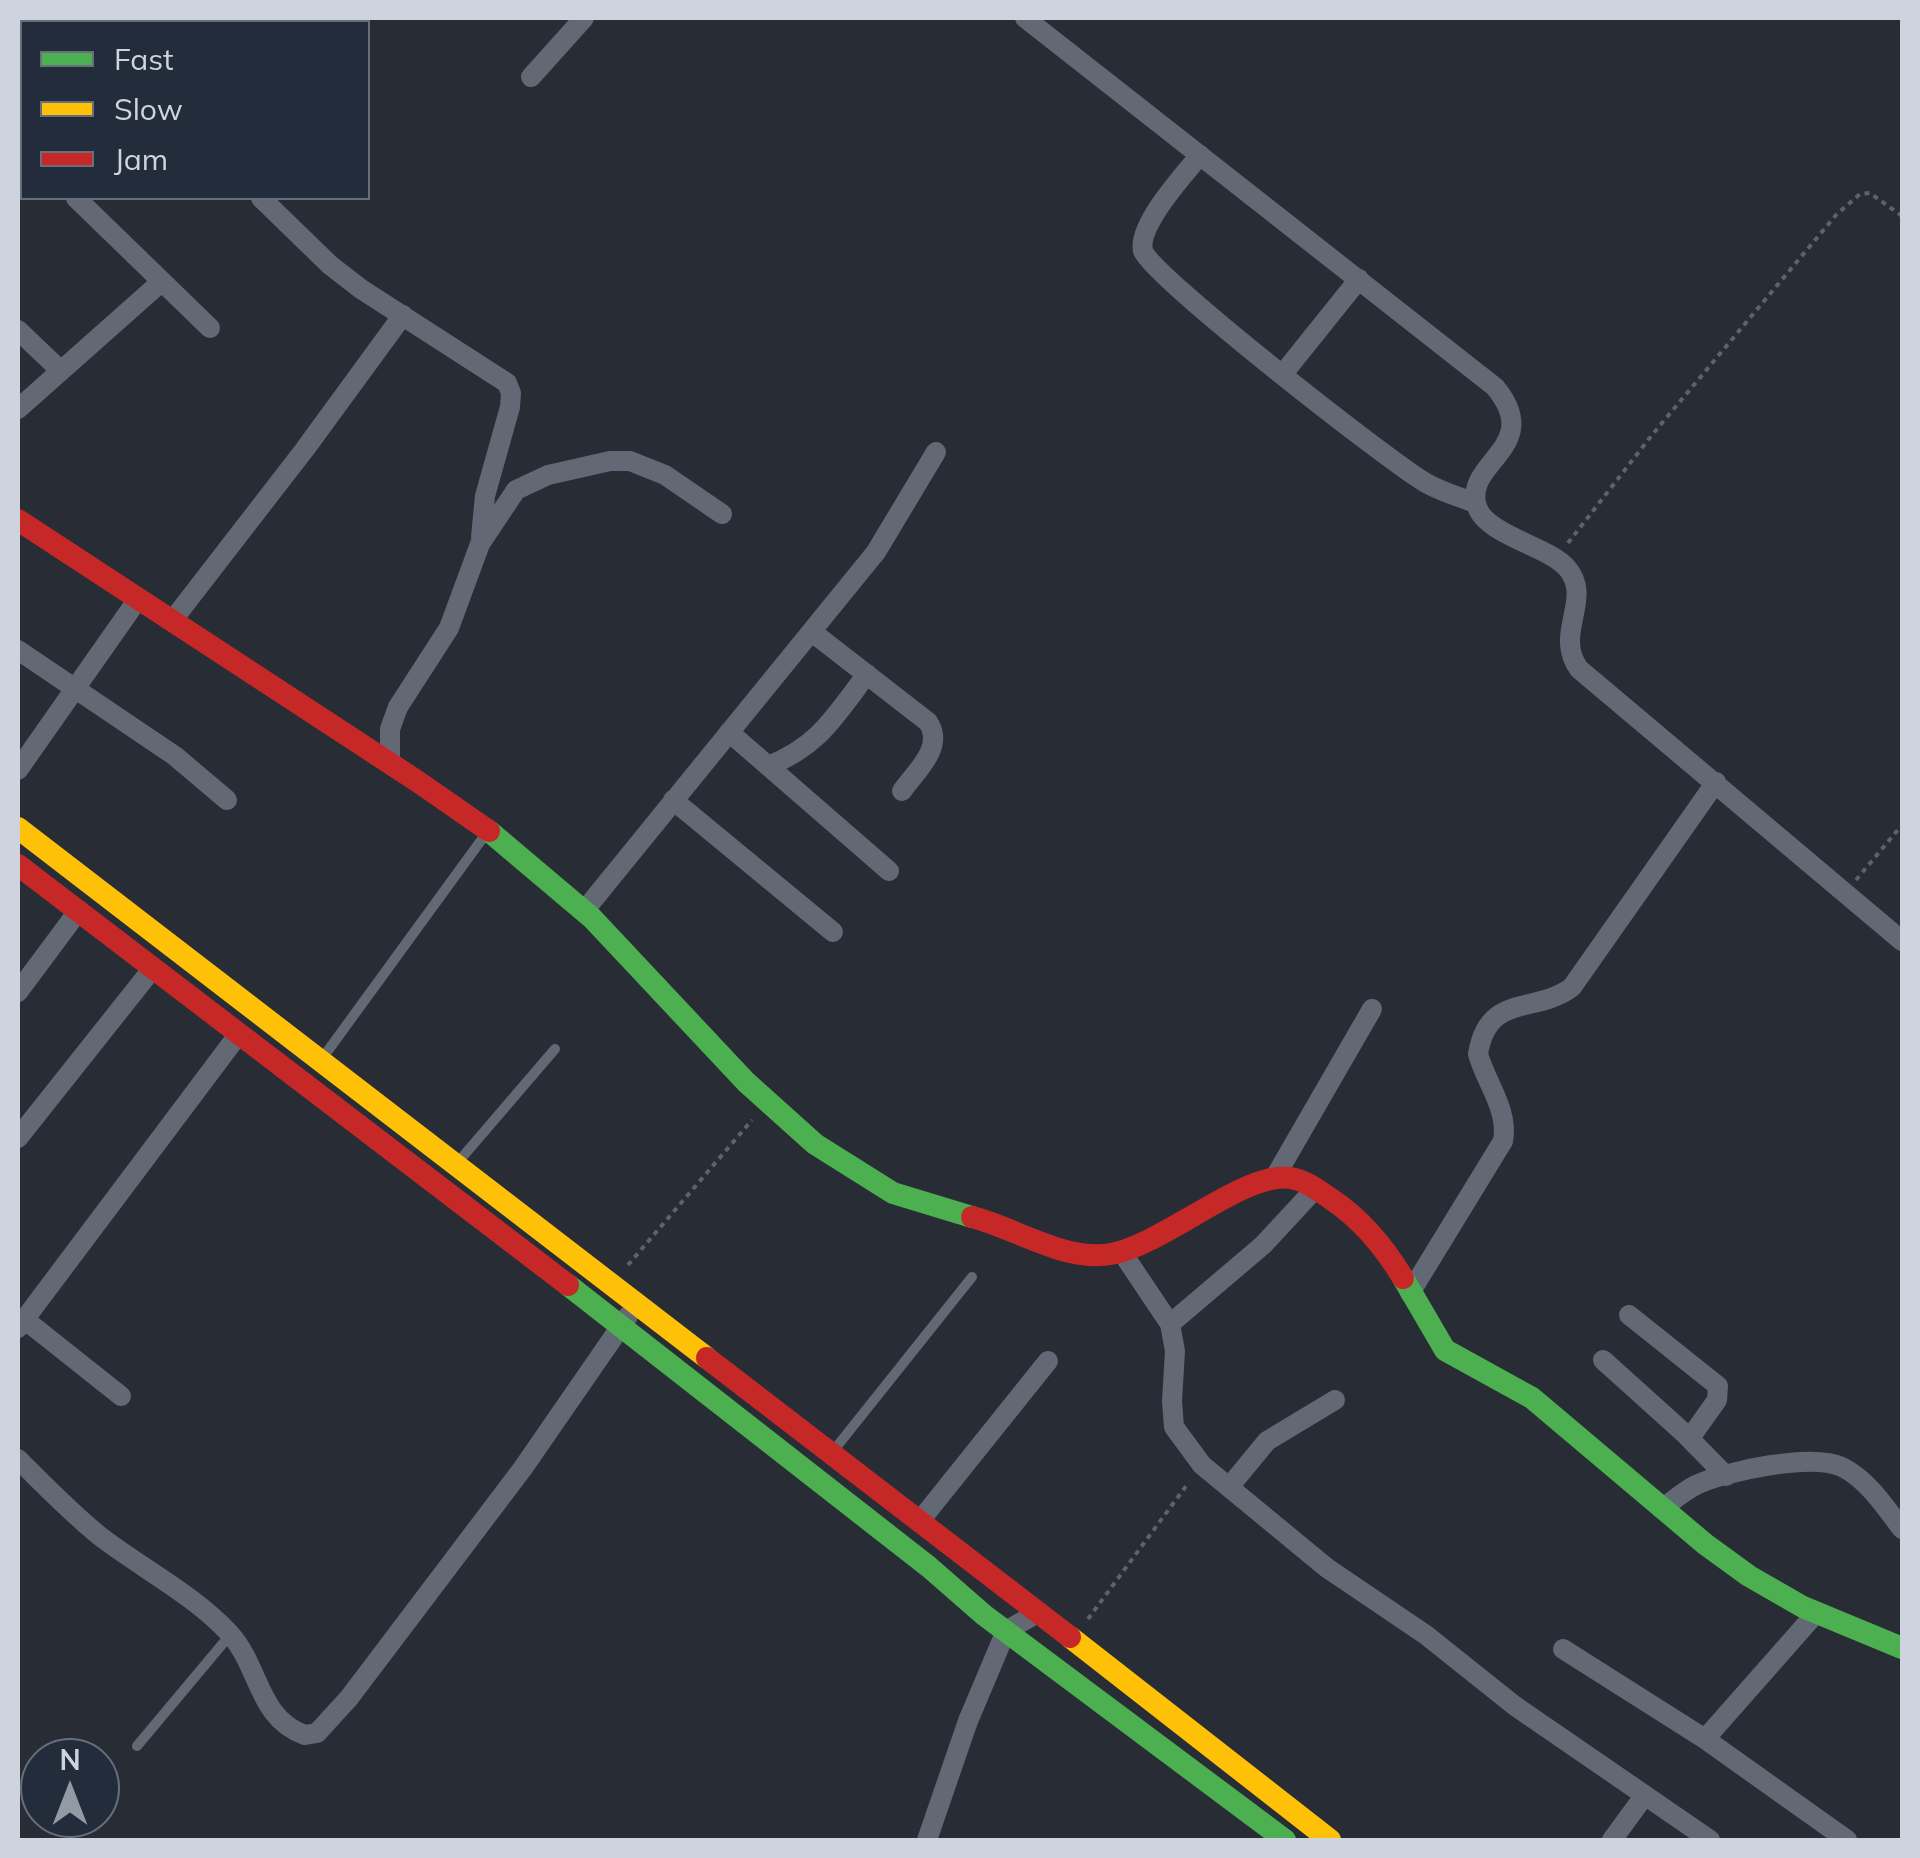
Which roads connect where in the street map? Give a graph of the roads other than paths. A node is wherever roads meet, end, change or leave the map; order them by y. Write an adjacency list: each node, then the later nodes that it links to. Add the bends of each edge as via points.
1 (584, 18): 3 (street)
2 (1025, 18): 4 (street)
3 (532, 77)
4 (1200, 155): 7 (street); 13 (street, via 1154,215 1141,246 1144,257)
5 (78, 200): 8 (street)
6 (264, 200): 9 (street, via 330,265)
7 (1359, 279): 13 (street); 16 (street, via 1506,402 1511,428 1476,489)
8 (160, 282): 10 (street); 12 (street)
9 (403, 315): 19 (street, via 507,383 503,438 485,496); 21 (street)
10 (210, 328)
11 (18, 330): 12 (street)
12 (60, 370): 14 (street)
13 (1282, 374): 16 (street, via 1422,482)
14 (18, 409)
15 (936, 452): 22 (street, via 876,552)
16 (1476, 503): 30 (street, via 1491,523 1556,558 1574,578 1571,658)
17 (722, 514): 19 (street, via 647,466 610,461 516,490)
18 (18, 520): 20 (street)
19 (480, 544): 27 (street, via 449,628 398,707)
20 (138, 599): 21 (street); 25 (street)
21 (172, 621): 27 (street)
22 (812, 632): 24 (street); 26 (street)
23 (18, 650): 25 (street)
24 (867, 674): 28 (street, via 810,745); 31 (street, via 935,732 928,757)
25 (78, 688): 29 (street); 32 (street)
26 (729, 732): 28 (street); 33 (street)
27 (390, 764): 35 (street)
28 (768, 766): 37 (street)
29 (18, 770)
30 (1716, 782): 41 (street); 54 (street, via 1572,987 1548,1000 1516,1005 1488,1026 1478,1054 1502,1113 1503,1141)
31 (902, 790)
32 (227, 800)
33 (673, 800): 39 (street); 40 (street)
34 (18, 828): 47 (street)
35 (487, 831): 39 (street); 47 (lane)
36 (18, 865): 38 (street)
37 (890, 871)
38 (79, 910): 42 (street); 43 (street)
39 (584, 912): 52 (street, via 740,1076 860,1174 918,1204 974,1216 1068,1251)
40 (833, 932)
41 (1902, 942)
42 (154, 968): 45 (street); 48 (street)
43 (18, 992)
44 (1372, 1009): 50 (street)
45 (238, 1035): 55 (street); 57 (street)
46 (555, 1049): 49 (lane)
47 (320, 1060): 49 (street)
48 (18, 1138)
49 (455, 1166): 55 (street, via 612,1284)
50 (1275, 1177): 51 (street); 52 (street)
51 (1316, 1189): 54 (street, via 1371,1233); 58 (street, via 1263,1245)
52 (1121, 1251): 58 (street)
53 (972, 1278): 64 (lane)
54 (1410, 1293): 68 (street, via 1444,1350 1532,1398)
55 (629, 1314): 64 (street); 72 (street, via 929,1567); 73 (street, via 523,1468 317,1732 293,1731 270,1710)
56 (1629, 1315): 63 (street, via 1718,1386 1717,1400)
57 (21, 1323): 61 (street)
58 (1170, 1324): 67 (street, via 1174,1428)
59 (1048, 1360): 70 (street)
60 (1602, 1360): 63 (street)
61 (121, 1396)
62 (1335, 1400): 67 (street, via 1281,1430)
63 (1690, 1438): 66 (street)
64 (830, 1454): 70 (street)
65 (18, 1459): 73 (street, via 98,1535)
66 (1726, 1476): 68 (street, via 1694,1486); 69 (street, via 1800,1462 1838,1465)
67 (1230, 1486): 78 (street, via 1326,1568)
68 (1663, 1508): 71 (street, via 1749,1576)
69 (1898, 1515)
70 (919, 1522): 72 (street)
71 (1817, 1612): 74 (street); 76 (street)
72 (1013, 1621): 79 (street, via 974,1704); 80 (street); 81 (street, via 1073,1639)
73 (230, 1635): 77 (lane)
74 (1902, 1648)
75 (1563, 1650): 76 (street)
76 (1705, 1740): 84 (street)
77 (137, 1746)
78 (1645, 1795): 82 (street); 83 (street)
79 (926, 1840)
80 (1285, 1840)
81 (1330, 1840)
82 (1612, 1840)
83 (1710, 1840)
84 (1847, 1840)

